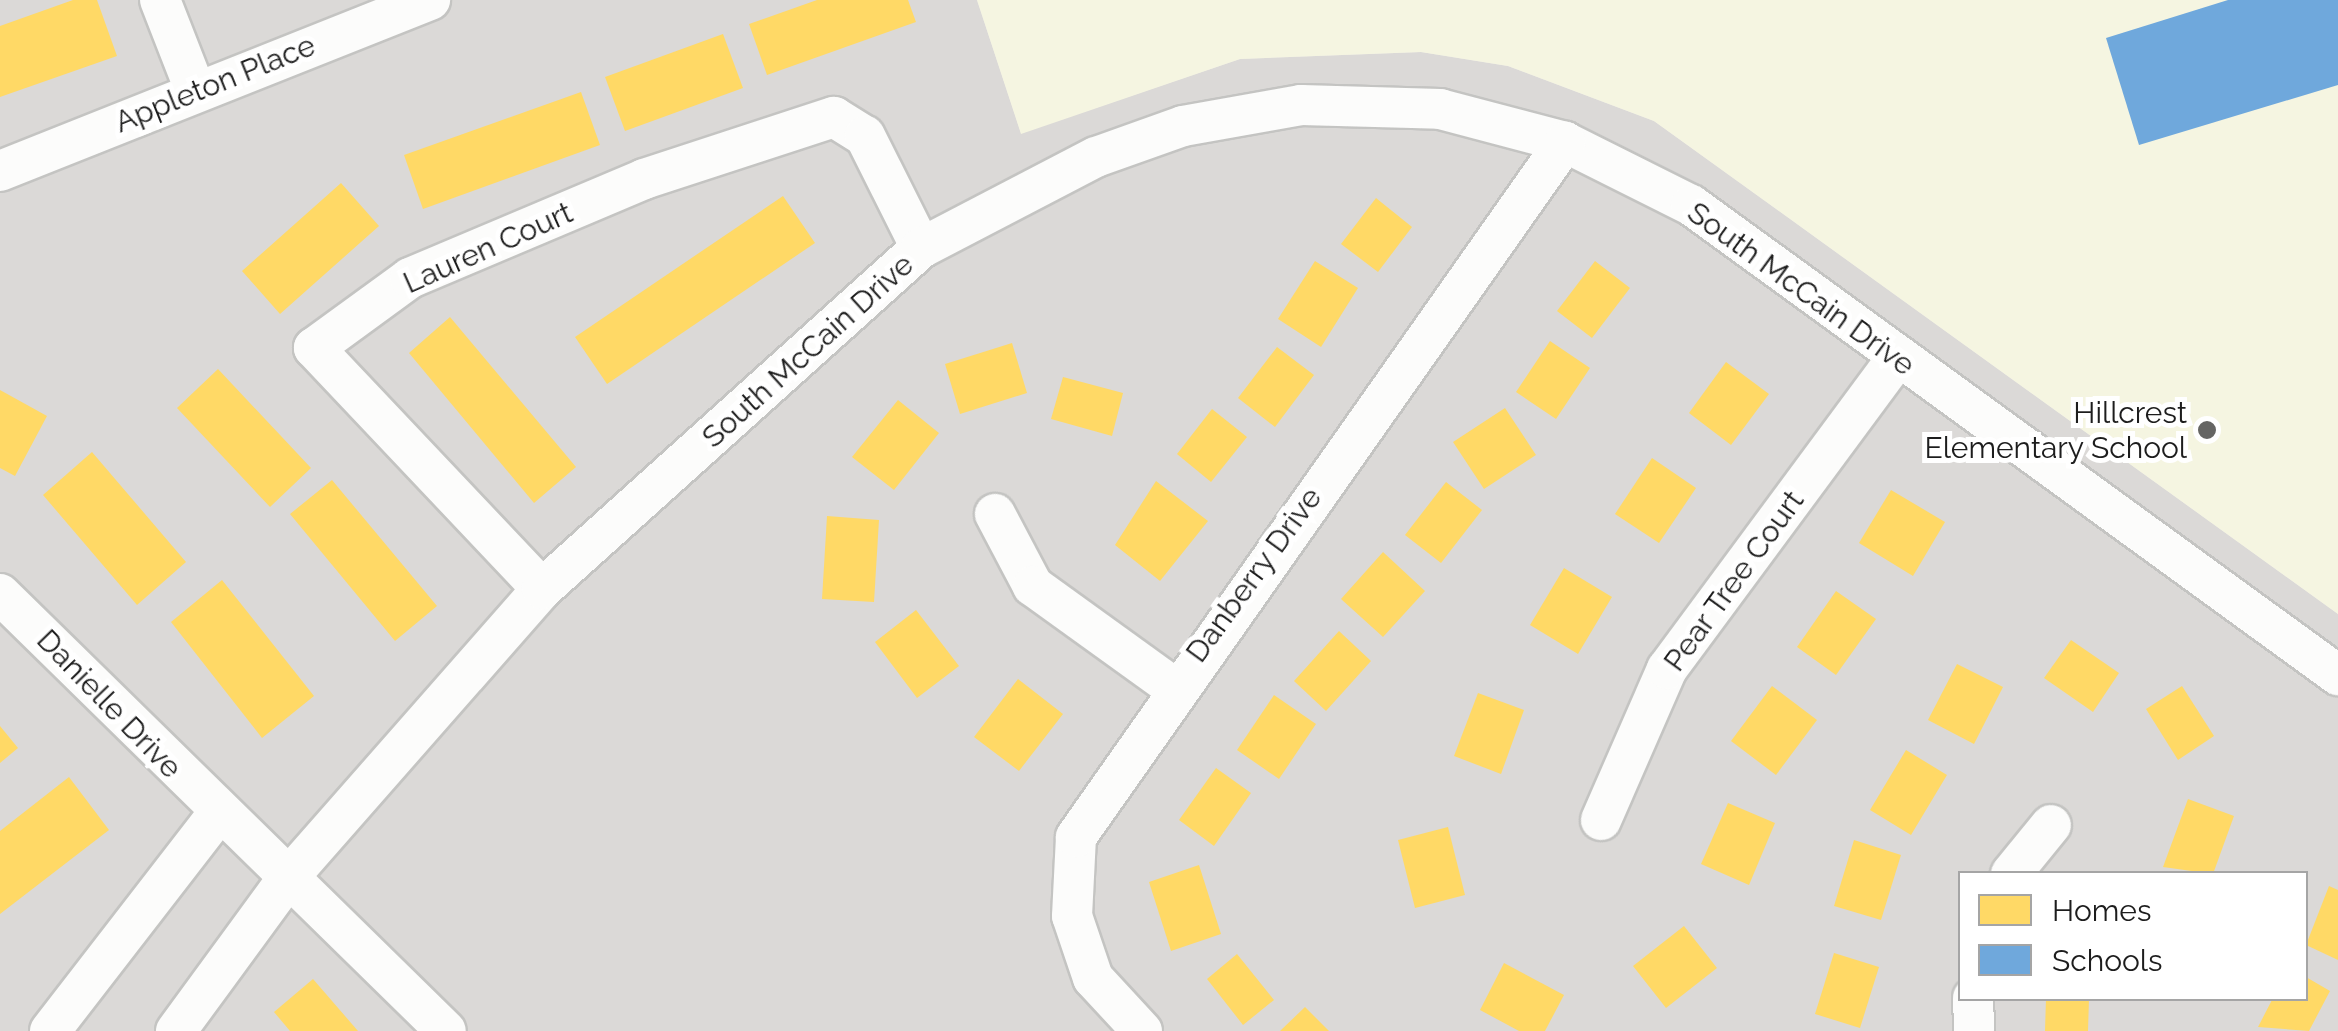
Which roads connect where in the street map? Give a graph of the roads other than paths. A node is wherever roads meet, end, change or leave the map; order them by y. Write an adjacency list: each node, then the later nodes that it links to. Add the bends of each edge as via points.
1 (160, 0): 3 (street)
2 (430, 0): 3 (street, Appleton Place)
3 (195, 90): 5 (street, Appleton Place)
4 (1565, 142): 6 (street, South McCain Drive, via 1440,109 1300,106 1182,126 1096,158); 7 (street, South McCain Drive, via 1691,205); 12 (street, Danberry Drive)
5 (0, 171)
6 (920, 248): 9 (street, South McCain Drive); 9 (street, Lauren Court, via 865,136 834,117 644,179 428,270 314,348)
7 (1896, 359): 11 (street, South McCain Drive); 14 (street, Pear Tree Court, via 1667,670)
8 (995, 514): 12 (street, via 1033,586)
9 (542, 589): 17 (street, South McCain Drive)
10 (0, 594): 13 (street, Danielle Drive)
11 (2338, 675)
12 (1173, 687): 22 (street, Danberry Drive, via 1076,837 1072,916 1094,978)
13 (217, 815): 17 (street, Danielle Drive); 19 (street)
14 (1601, 820)
15 (2050, 824): 16 (street)
16 (2013, 871)
17 (288, 878): 20 (street, South McCain Drive); 21 (street, Danielle Drive)
18 (1973, 1001): 23 (street)
19 (50, 1031)
20 (176, 1031)
21 (446, 1031)
22 (1142, 1031)
23 (1974, 1031)

